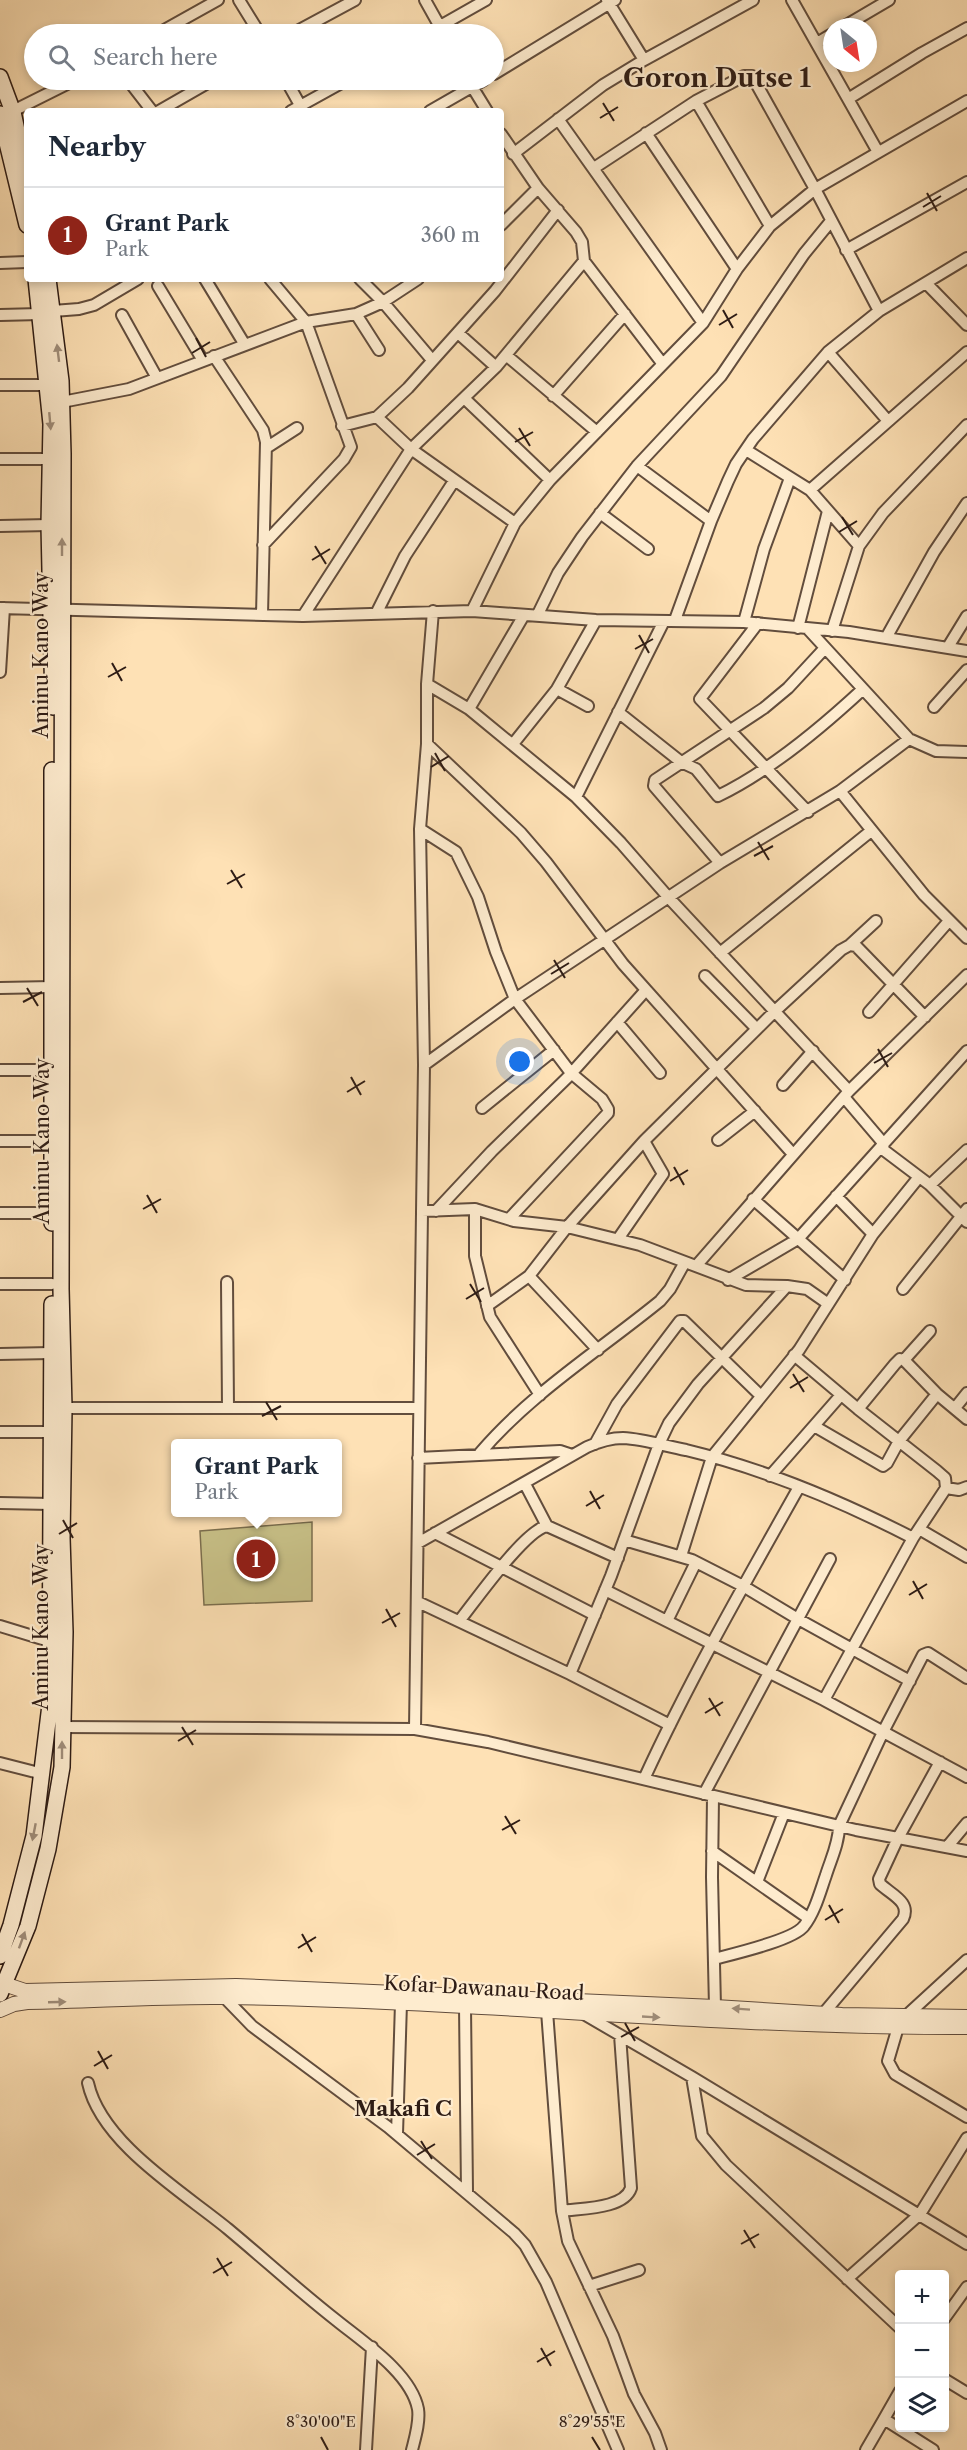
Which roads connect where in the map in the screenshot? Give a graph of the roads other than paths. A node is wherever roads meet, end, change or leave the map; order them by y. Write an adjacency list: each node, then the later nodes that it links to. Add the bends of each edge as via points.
1 (218, 0): 11 (street)
2 (239, 0): 12 (street)
3 (355, 0): 13 (street)
4 (425, 0): 14 (street)
5 (486, 0): 15 (street)
6 (753, 0): 19 (street)
7 (792, 0): 18 (street)
8 (889, 0): 10 (street)
9 (611, 1): 19 (street); 20 (street)
10 (858, 18)
11 (175, 24)
12 (254, 24)
13 (311, 24)
14 (438, 24)
15 (452, 24)
16 (967, 28): 29 (street)
17 (823, 39): 18 (street)
18 (817, 42): 29 (street)
19 (644, 60): 38 (street)
20 (504, 68)
21 (0, 77): 37 (main road)
22 (54, 90): 37 (street)
23 (136, 90): 32 (street)
24 (196, 90): 33 (street)
25 (290, 90): 34 (street)
26 (328, 90): 34 (street)
27 (460, 90): 35 (street)
28 (474, 90): 36 (street)
29 (848, 99): 41 (street)
30 (696, 101): 39 (street); 47 (street, via 744,76 752,76); 52 (street)
31 (967, 101): 41 (street)
32 (150, 108)
33 (164, 108)
34 (296, 108)
35 (434, 108)
36 (485, 108)
37 (4, 114): 43 (main road); 49 (main road)
38 (558, 119): 42 (street); 44 (street)
39 (646, 133): 44 (street); 58 (street)
40 (504, 139): 42 (street)
41 (878, 152): 47 (street)
42 (513, 154): 46 (street)
43 (24, 168)
44 (594, 168): 78 (street)
45 (967, 182): 53 (street)
46 (538, 188): 48 (street); 51 (street)
47 (815, 189): 50 (street); 52 (street)
48 (558, 210): 55 (street, via 582,242); 59 (street)
49 (24, 211)
50 (831, 221): 53 (street); 108 (street, via 721,376)
51 (504, 222)
52 (770, 226): 58 (street)
53 (846, 250): 71 (street)
54 (967, 258): 68 (street)
55 (584, 261): 74 (street); 85 (street)
56 (24, 262): 57 (street)
57 (0, 263)
58 (737, 270): 78 (street)
59 (504, 279)
60 (37, 282): 72 (main road, Aminu Kano Way)
61 (48, 282): 72 (main road, Aminu Kano Way)
62 (133, 282): 72 (street, via 94,305)
63 (207, 282): 81 (street)
64 (273, 282): 77 (street)
65 (363, 282): 70 (street)
66 (411, 282): 70 (street)
67 (502, 282): 80 (street)
68 (926, 283): 71 (street); 79 (street)
69 (158, 286): 87 (street)
70 (383, 302): 73 (street); 88 (street)
71 (879, 311): 83 (street)
72 (46, 312): 75 (street); 93 (main road, Aminu Kano Way); 96 (main road, Aminu Kano Way, one-way to 72)
73 (356, 314): 77 (street); 82 (street)
74 (625, 314): 89 (street); 94 (street)
75 (0, 315)
76 (122, 315): 91 (street)
77 (306, 322): 81 (street); 100 (street)
78 (703, 323): 89 (street)
79 (967, 325)
80 (458, 333): 88 (street); 90 (street)
81 (245, 345): 86 (street)
82 (379, 350)
83 (828, 352): 98 (street); 105 (street)
84 (967, 352): 98 (street)
85 (506, 355): 90 (street); 94 (street)
86 (214, 356): 87 (street); 103 (street, via 263,430)
87 (202, 359): 91 (street)
88 (432, 360): 97 (street)
89 (662, 363): 102 (street)
90 (496, 367): 95 (street)
91 (157, 378): 96 (street, via 129,389)
92 (0, 385): 93 (street)
93 (46, 385): 107 (main road, Aminu Kano Way, one-way to 107)
94 (553, 396): 102 (street)
95 (464, 398): 104 (street); 110 (street)
96 (62, 402): 124 (main road, Aminu Kano Way, one-way to 96)
97 (377, 417): 100 (street); 104 (street)
98 (888, 422): 112 (street)
99 (967, 424): 121 (street, via 883,513)
100 (342, 426): 120 (street, via 351,447 349,453)
101 (297, 428): 103 (street)
102 (597, 432): 110 (street)
103 (266, 447): 120 (street)
104 (411, 449): 111 (street); 131 (street)
105 (746, 450): 109 (street); 116 (street)
106 (0, 459): 107 (street)
107 (52, 459): 118 (main road, Aminu Kano Way)
108 (637, 466): 115 (street); 116 (street)
109 (790, 478): 112 (street); 136 (street, via 756,573)
110 (550, 480): 117 (street)
111 (454, 481): 117 (street); 127 (street, via 405,556)
112 (810, 490): 114 (street)
113 (967, 503): 140 (street, via 933,552)
114 (828, 511): 121 (street); 138 (street)
115 (600, 513): 122 (street); 128 (street, via 571,552)
116 (711, 521): 135 (street)
117 (515, 523): 126 (street)
118 (49, 525): 119 (street); 124 (main road, Aminu Kano Way)
119 (0, 526)
120 (263, 545): 129 (street)
121 (860, 546): 139 (street)
122 (648, 549)
123 (2, 608): 124 (street); 145 (street)
124 (56, 609): 129 (street); 176 (main road, Aminu Kano Way); 245 (main road, Aminu Kano Way, via 64,1019)
125 (433, 611): 126 (street); 127 (street); 146 (street)
126 (472, 611): 130 (street)
127 (376, 614): 131 (street)
128 (538, 614): 130 (street); 133 (street)
129 (261, 615): 131 (street)
130 (524, 615): 151 (street)
131 (303, 616)
132 (967, 616): 141 (street)
133 (596, 620): 134 (street); 147 (street)
134 (664, 621): 135 (street); 152 (street)
135 (675, 621): 136 (street)
136 (744, 622): 137 (street)
137 (758, 623): 138 (street); 153 (street, via 700,697)
138 (803, 629): 139 (street); 142 (street)
139 (832, 631): 140 (street)
140 (886, 638): 141 (street)
141 (948, 647): 143 (street)
142 (825, 648): 148 (street); 153 (street, via 765,708)
143 (967, 651)
144 (967, 670): 150 (street)
145 (0, 672)
146 (427, 684): 151 (street); 155 (street)
147 (557, 689): 149 (street); 156 (street)
148 (863, 689): 154 (street); 159 (street)
149 (588, 706)
150 (934, 707)
151 (469, 709): 156 (street)
152 (618, 712): 158 (street); 161 (street)
153 (729, 729): 158 (street); 159 (street)
154 (909, 739): 157 (street, via 936,751); 160 (street)
155 (427, 744): 163 (street); 170 (street, via 521,832)
156 (513, 744): 161 (street)
157 (967, 752)
158 (681, 762): 159 (street, via 696,769 718,796); 165 (street, via 655,780 654,786)
159 (765, 767): 162 (street)
160 (840, 791): 162 (street); 164 (street)
161 (576, 797): 166 (street)
162 (808, 812): 165 (street)
163 (420, 829): 179 (street, via 456,852 478,897); 188 (street)
164 (871, 831): 168 (street); 172 (street)
165 (720, 863): 166 (street)
166 (669, 898): 170 (street); 172 (street)
167 (876, 921): 171 (street)
168 (948, 922): 169 (street); 175 (street)
169 (967, 938)
170 (605, 940): 178 (street); 179 (street)
171 (850, 945): 175 (street, via 856,946); 180 (street)
172 (720, 953): 180 (street)
173 (967, 975): 182 (street)
174 (705, 976): 184 (street)
175 (894, 984): 181 (street); 182 (street)
176 (52, 987): 177 (street); 191 (main road, Aminu Kano Way)
177 (0, 988)
178 (646, 990): 183 (street); 189 (street)
179 (515, 999): 185 (street); 188 (street)
180 (775, 1011): 184 (street); 186 (street)
181 (869, 1012)
182 (925, 1017): 195 (street)
183 (617, 1022): 192 (street); 193 (street)
184 (757, 1029): 189 (street)
185 (554, 1050): 192 (street); 196 (street)
186 (813, 1051): 194 (street); 195 (street)
187 (967, 1051): 202 (street)
188 (424, 1065): 210 (street)
189 (717, 1068): 197 (street); 201 (street)
190 (0, 1070): 191 (street)
191 (52, 1070): 200 (main road, Aminu Kano Way)
192 (571, 1073): 211 (street); 215 (street, via 602,1099 608,1113)
193 (660, 1073)
194 (783, 1085)
195 (847, 1094): 202 (street); 204 (street)
196 (482, 1108)
197 (755, 1111): 198 (street); 204 (street)
198 (718, 1140)
199 (0, 1141): 200 (street)
200 (52, 1141): 213 (main road, Aminu Kano Way)
201 (644, 1141): 216 (street); 218 (street, via 663,1174)
202 (882, 1146): 205 (street); 207 (street)
203 (967, 1150): 206 (street)
204 (792, 1153): 208 (street)
205 (919, 1177): 206 (street); 217 (street)
206 (930, 1185): 214 (street)
207 (836, 1196): 217 (street); 219 (street)
208 (753, 1199): 219 (street); 221 (street)
209 (475, 1209): 211 (street); 215 (street); 231 (street, via 475,1256)
210 (422, 1211): 211 (street); 244 (street)
211 (436, 1211)
212 (0, 1212): 213 (street)
213 (52, 1213): 227 (main road, Aminu Kano Way)
214 (965, 1216): 229 (street)
215 (509, 1219): 216 (street)
216 (567, 1227): 218 (street); 222 (street)
217 (873, 1234): 224 (street)
218 (618, 1239): 220 (street)
219 (798, 1239): 223 (street); 224 (street)
220 (685, 1262): 221 (street); 233 (street, via 660,1300)
221 (696, 1266): 223 (street)
222 (529, 1276): 231 (street); 233 (street)
223 (728, 1280): 228 (street, via 751,1286)
224 (845, 1280): 230 (street)
225 (227, 1282): 246 (street)
226 (0, 1284): 227 (street)
227 (52, 1284): 234 (main road, Aminu Kano Way)
228 (787, 1286): 230 (street, via 807,1289); 237 (street)
229 (903, 1289)
230 (827, 1304): 236 (street)
231 (487, 1306): 241 (street, via 494,1326)
232 (930, 1331): 238 (street)
233 (598, 1350): 241 (street)
234 (51, 1353): 235 (street); 245 (main road, Aminu Kano Way)
235 (0, 1354)
236 (794, 1355): 242 (street); 243 (street)
237 (722, 1357): 243 (street); 254 (street, via 684,1321 678,1322 617,1404); 255 (street, via 681,1405)
238 (904, 1360): 240 (street); 248 (street, via 895,1364)
239 (967, 1393): 247 (street)
240 (937, 1394): 247 (street); 253 (street)
241 (540, 1395): 256 (street)
242 (841, 1395): 248 (street); 250 (street)
243 (761, 1396): 258 (street)
244 (418, 1407): 246 (street); 259 (street)
245 (58, 1408): 246 (street); 252 (main road, Aminu Kano Way); 295 (main road, Aminu Kano Way, via 65,1632)
246 (228, 1408)
247 (955, 1408): 249 (street)
248 (858, 1409): 253 (street)
249 (967, 1419)
250 (814, 1426): 253 (street, via 883,1466); 260 (street)
251 (0, 1432): 252 (street)
252 (51, 1432): 266 (main road, Aminu Kano Way)
253 (899, 1441): 264 (street, via 945,1478)
254 (595, 1444): 255 (street, via 622,1438); 257 (street)
255 (659, 1444): 258 (street); 270 (street)
256 (480, 1453): 257 (street, via 560,1451); 259 (street)
257 (572, 1455): 261 (street)
258 (712, 1457): 260 (street); 272 (street)
259 (418, 1458): 271 (street)
260 (770, 1476): 262 (street)
261 (525, 1484): 267 (street); 268 (street)
262 (799, 1487): 269 (street); 278 (street)
263 (967, 1487): 264 (street)
264 (946, 1488): 269 (street)
265 (0, 1503): 266 (street)
266 (51, 1504): 286 (main road, Aminu Kano Way)
267 (548, 1526): 274 (street); 277 (street, via 530,1536)
268 (435, 1533): 271 (street); 277 (street)
269 (916, 1534): 273 (street); 288 (street)
270 (624, 1540): 272 (street); 274 (street)
271 (418, 1543): 280 (street)
272 (681, 1556): 276 (street)
273 (967, 1557)
274 (618, 1558): 279 (street)
275 (830, 1559): 282 (street)
276 (696, 1562): 278 (street); 284 (street)
277 (501, 1567): 281 (street); 283 (street)
278 (743, 1586): 282 (street); 287 (street)
279 (605, 1590): 281 (street); 284 (street)
280 (418, 1602): 283 (street); 296 (street)
281 (595, 1615): 291 (street)
282 (798, 1619): 288 (street); 289 (street)
283 (460, 1620): 291 (street)
284 (667, 1621): 287 (street)
285 (0, 1626): 286 (street)
286 (49, 1641): 302 (main road, Aminu Kano Way, via 50,1705)
287 (713, 1644): 289 (street); 294 (street)
288 (852, 1648): 292 (street); 293 (street)
289 (769, 1672): 293 (street); 304 (street)
290 (965, 1672): 292 (street, via 926,1653)
291 (570, 1674): 294 (street)
292 (910, 1681): 297 (street)
293 (824, 1700): 297 (street)
294 (669, 1725): 301 (street)
295 (62, 1727): 296 (street); 303 (main road, Aminu Kano Way, one-way to 295)
296 (415, 1729): 301 (street)
297 (883, 1731): 298 (street); 307 (street)
298 (940, 1762): 300 (street); 308 (street)
299 (0, 1763): 302 (street)
300 (967, 1777)
301 (644, 1779): 304 (street)
302 (42, 1780): 303 (main road); 314 (main road, Aminu Kano Way, one-way to 314, via 31,1847)
303 (59, 1789): 317 (main road, Aminu Kano Way, one-way to 303, via 28,1926)
304 (708, 1795): 305 (street); 310 (street)
305 (784, 1813): 307 (street); 312 (street)
306 (967, 1823): 309 (street)
307 (839, 1826): 308 (street); 313 (street, via 818,1898)
308 (898, 1838): 309 (street); 325 (street, via 879,1879 907,1911)
309 (947, 1847): 311 (street)
310 (712, 1851): 312 (street); 315 (street)
311 (967, 1851)
312 (757, 1882): 313 (street)
313 (808, 1918): 315 (street, via 796,1934)
314 (0, 1956)
315 (714, 1959): 321 (street)
316 (967, 1960): 327 (street)
317 (2, 1989): 321 (street, Kofar Dawanau Road, via 236,1986)
318 (223, 1996): 319 (street, Kofar Dawanau Road); 322 (street, Kofar Dawanau Road, one-way to 318, via 27,2002); 333 (street, via 252,2026)
319 (400, 2003): 320 (street, Kofar Dawanau Road); 333 (street)
320 (465, 2006): 323 (street, Kofar Dawanau Road); 335 (street)
321 (715, 2007): 325 (street, Kofar Dawanau Road, one-way to 321)
322 (0, 2010)
323 (547, 2011): 324 (street, Kofar Dawanau Road); 336 (street)
324 (582, 2013): 327 (street, Kofar Dawanau Road, one-way to 327); 329 (street)
325 (823, 2014): 327 (street, Kofar Dawanau Road)
326 (967, 2017): 327 (street, Kofar Dawanau Road)
327 (902, 2022): 328 (street, Kofar Dawanau Road); 332 (street, via 888,2061 895,2074)
328 (967, 2027)
329 (620, 2035): 330 (street); 336 (street, via 631,2188 616,2203)
330 (692, 2077): 337 (street); 340 (street, via 702,2136 707,2144)
331 (88, 2083): 345 (street, via 106,2120 139,2160)
332 (967, 2117)
333 (397, 2134): 335 (street)
334 (967, 2138): 337 (street)
335 (467, 2192): 352 (street, via 514,2233 530,2254 546,2282)
336 (562, 2211): 341 (street, via 568,2241)
337 (920, 2214): 338 (street); 340 (street)
338 (967, 2244)
339 (639, 2270): 341 (street)
340 (847, 2279): 344 (street)
341 (589, 2286): 353 (street)
342 (967, 2287): 343 (street)
343 (949, 2313)
344 (896, 2324)
345 (372, 2347): 350 (street); 351 (street, via 392,2366 418,2409)
346 (949, 2382): 347 (street)
347 (967, 2393)
348 (895, 2400): 349 (street)
349 (884, 2419): 354 (street); 355 (street)
350 (366, 2450)
351 (412, 2450)
352 (618, 2450)
353 (661, 2450)
354 (866, 2450)
355 (933, 2450)

